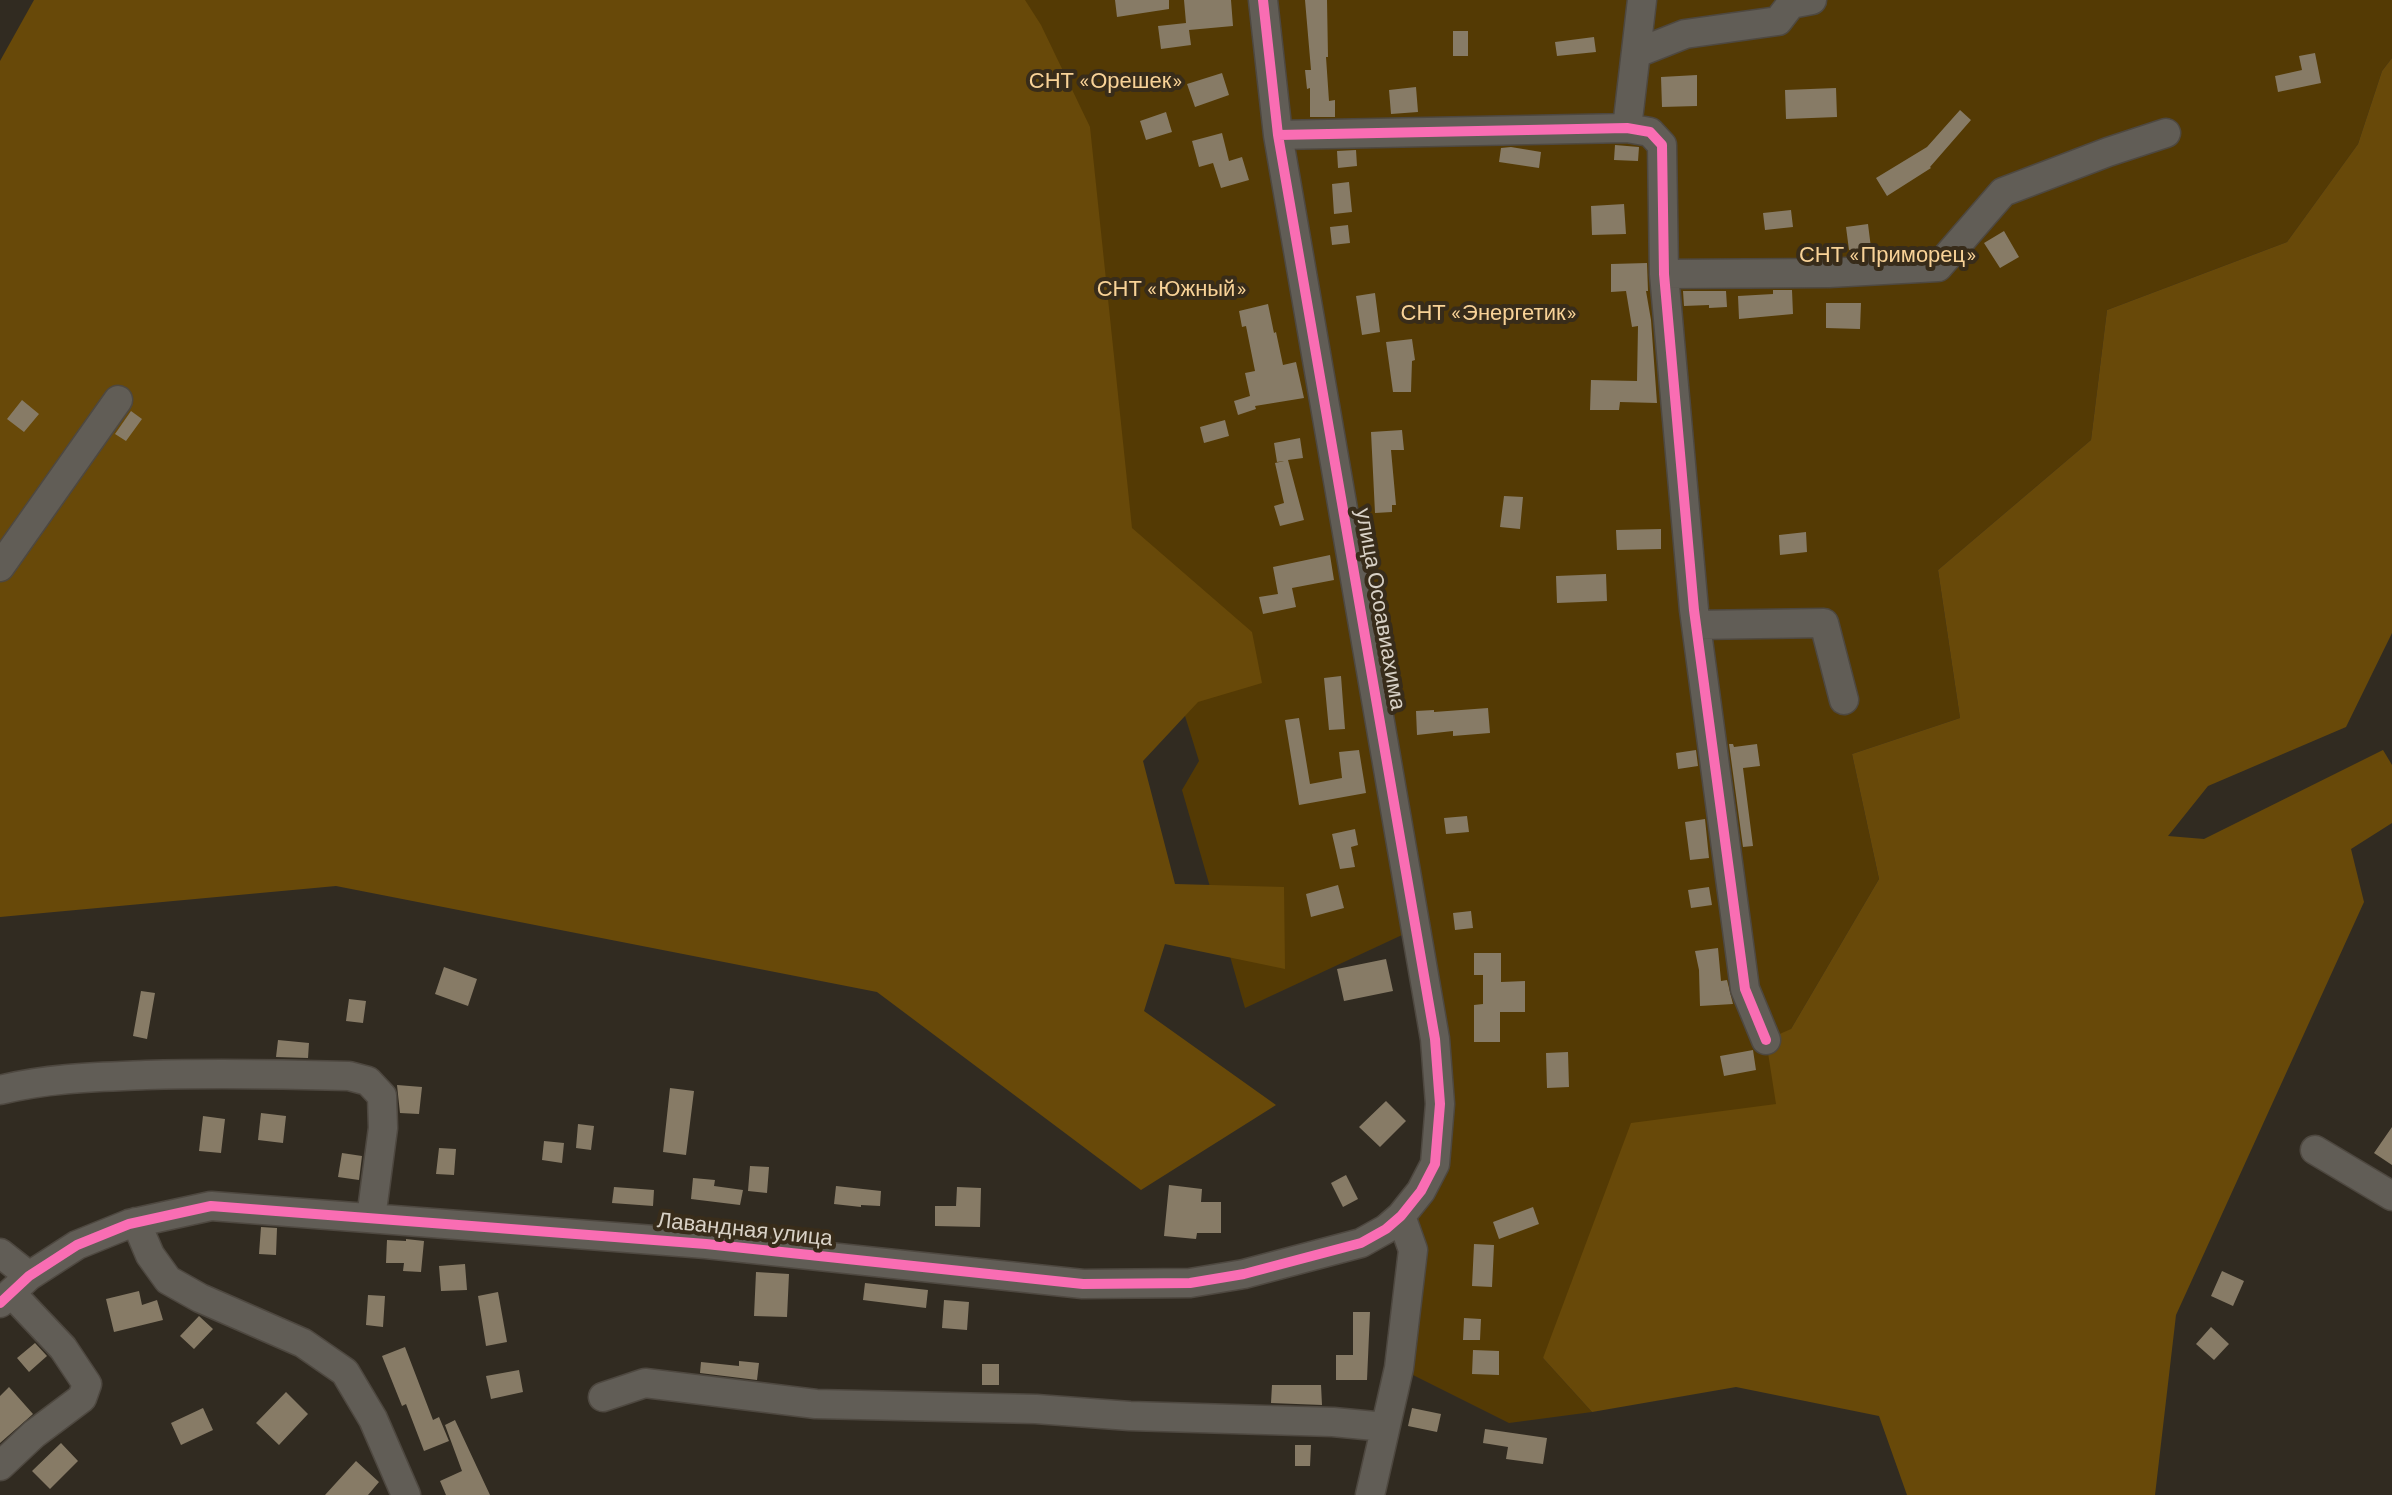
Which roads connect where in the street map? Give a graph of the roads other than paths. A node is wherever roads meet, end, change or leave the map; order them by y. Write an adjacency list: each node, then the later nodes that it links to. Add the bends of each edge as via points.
1 (1263, 0): 7 (street, улица Осоавиахима)
2 (1642, 0): 4 (street)
3 (1798, 1): 4 (street, via 1778,21 1685,34)
4 (1637, 53): 5 (street)
5 (1627, 128): 7 (street); 8 (street, via 1650,132 1662,145)
6 (2166, 133): 8 (street, via 2003,192 1938,267)
7 (1278, 135): 17 (street, улица Осоавиахима, via 1435,1039 1440,1104 1435,1164)
8 (1664, 274): 11 (street)
9 (118, 400): 10 (street)
10 (0, 567)
11 (1696, 625): 12 (street, via 1824,623); 13 (street, via 1745,989)
12 (1844, 700)
13 (1766, 1040)
14 (0, 1090): 18 (street, via 87,1077 211,1073 349,1076 368,1081 382,1096 383,1128)
15 (2315, 1150): 16 (street)
16 (2392, 1196)
17 (1401, 1216): 18 (street, Лавандная улица, via 1361,1243 1325,1254 1203,1281 1141,1285 1083,1284 706,1244); 23 (street, via 1413,1250 1399,1368)
18 (371, 1218): 19 (street, Лавандная улица, via 211,1206)
19 (136, 1222): 21 (street, Лавандная улица, via 77,1245); 25 (street, via 168,1280 303,1343 345,1372 373,1419)
20 (0, 1253): 21 (street)
21 (13, 1291): 24 (street, via 87,1384 82,1398)
22 (603, 1397): 23 (street, via 645,1383 816,1404)
23 (1385, 1427): 26 (street)
24 (0, 1466)
25 (406, 1495)
26 (1370, 1495)

